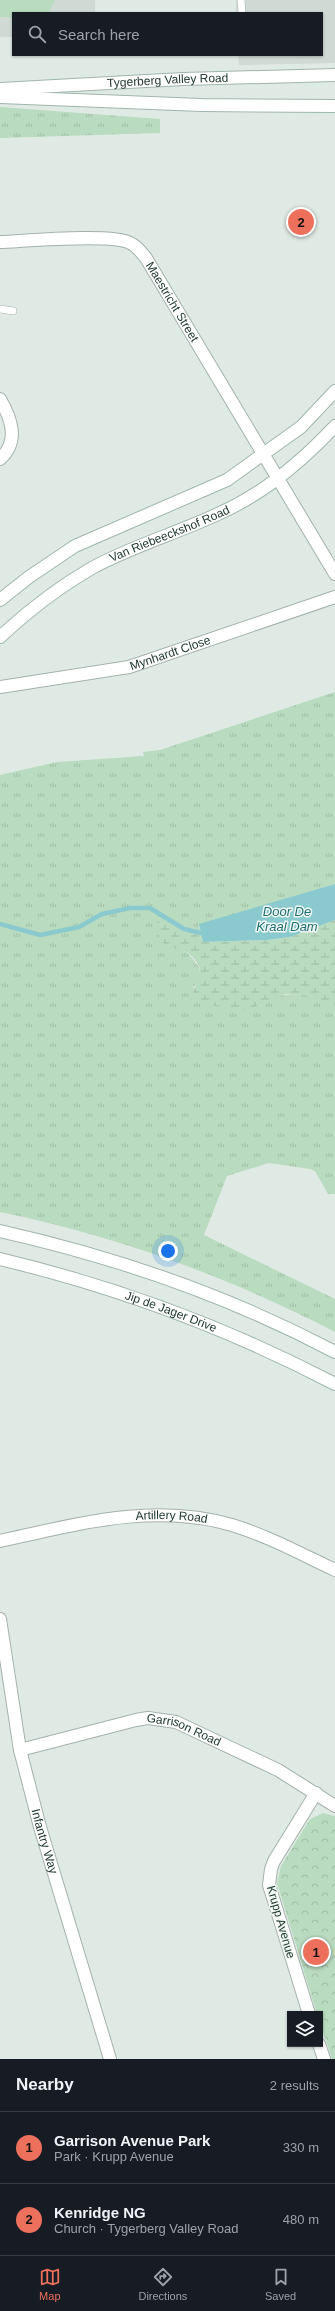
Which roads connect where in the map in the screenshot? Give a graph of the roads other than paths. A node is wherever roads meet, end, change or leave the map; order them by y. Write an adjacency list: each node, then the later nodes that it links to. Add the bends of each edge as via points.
1 (241, 0): 2 (lane)
2 (242, 12)
3 (335, 75): 4 (street, Tygerberg Valley Road, via 183,78)
4 (0, 89)
5 (0, 97): 6 (street, Tygerberg Valley Road, via 201,105)
6 (335, 106)
7 (0, 242): 13 (street, Maestricht Street, via 110,238 130,242 139,249)
8 (0, 309): 9 (lane)
9 (13, 311)
10 (335, 391): 13 (street, via 301,427)
11 (0, 399): 14 (street, via 10,415 13,432 9,446)
12 (335, 426): 15 (street, Van Riebeeckshof Road)
13 (263, 455): 15 (street, Maestricht Street); 18 (street, via 226,480 75,546)
14 (0, 459)
15 (276, 478): 16 (street, Maestricht Street); 19 (street, Van Riebeeckshof Road, via 241,503 221,513 93,568 51,595)
16 (335, 574)
17 (335, 598): 20 (street, Mynhardt Close, via 129,667)
18 (0, 600)
19 (0, 637)
20 (0, 687)
21 (0, 1231): 23 (street, via 89,1253 177,1282 256,1314)
22 (0, 1259): 24 (street, Jip de Jager Drive, via 85,1281 191,1317 272,1352)
23 (335, 1352)
24 (335, 1384)
25 (0, 1541): 26 (street, Artillery Road, via 117,1516 185,1515 233,1525)
26 (335, 1570)
27 (0, 1619): 28 (street, Infantry Way)
28 (20, 1750): 29 (street, Garrison Road, via 136,1720 162,1719 176,1722 278,1770); 33 (street, Infantry Way, via 40,1827)
29 (316, 1793): 30 (street, Garrison Road); 31 (street, Krupp Avenue, via 274,1862 269,1885)
30 (335, 1806)
31 (309, 2011)
32 (320, 2047): 34 (street)
33 (110, 2059)
34 (324, 2059)

